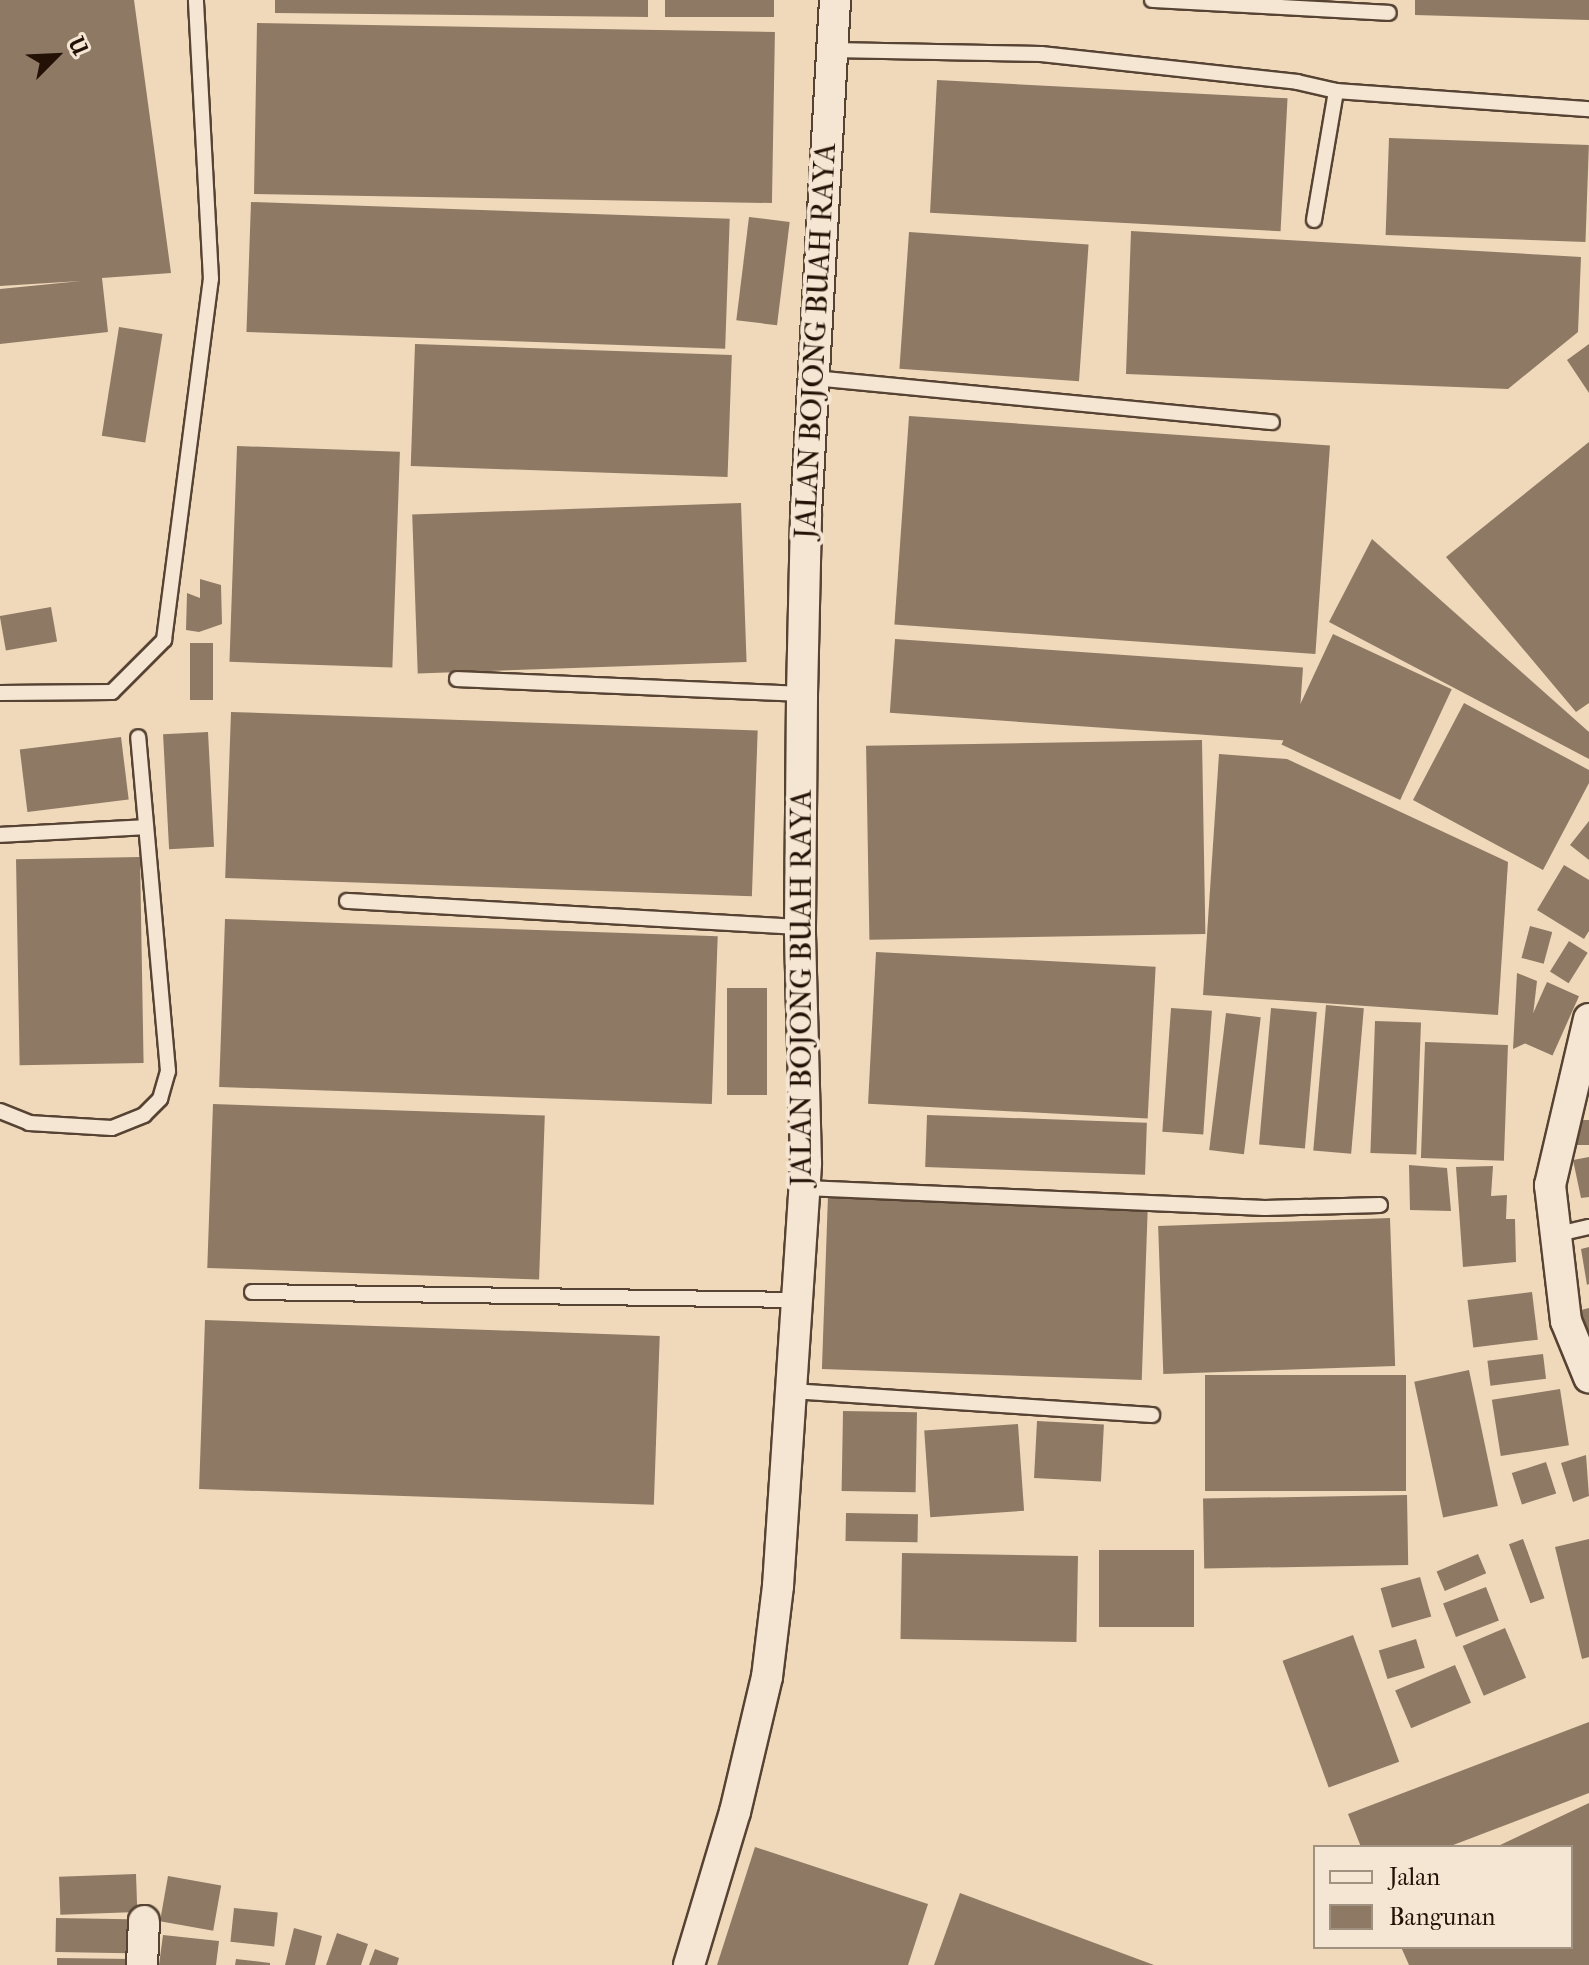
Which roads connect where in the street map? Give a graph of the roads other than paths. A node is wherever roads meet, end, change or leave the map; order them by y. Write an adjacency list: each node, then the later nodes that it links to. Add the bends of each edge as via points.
1 (196, 0): 12 (lane, via 211,279 164,640 112,692)
2 (835, 0): 5 (street, JALAN BOJONG BUAH RAYA)
3 (1152, 0): 4 (lane)
4 (1389, 13)
5 (832, 50): 6 (lane, via 1041,54 1297,82); 9 (street, JALAN BOJONG BUAH RAYA)
6 (1336, 91): 7 (lane); 8 (lane)
7 (1589, 109)
8 (1314, 220)
9 (813, 378): 10 (lane); 13 (street, JALAN BOJONG BUAH RAYA)
10 (1272, 422)
11 (457, 679): 13 (lane)
12 (0, 693)
13 (802, 694): 18 (street, JALAN BOJONG BUAH RAYA)
14 (138, 737): 15 (lane)
15 (146, 827): 16 (lane); 20 (lane, via 168,1071 160,1099 144,1115 112,1128 29,1123)
16 (0, 835)
17 (347, 901): 18 (lane)
18 (800, 927): 21 (street, JALAN BOJONG BUAH RAYA)
19 (1589, 1019): 24 (street, via 1550,1185)
20 (0, 1111)
21 (805, 1188): 22 (lane, via 1265,1208); 26 (street, JALAN BOJONG BUAH RAYA)
22 (1380, 1205)
23 (1589, 1227): 24 (lane)
24 (1552, 1236): 27 (street, via 1566,1321)
25 (252, 1292): 26 (lane)
26 (797, 1300): 28 (street, JALAN BOJONG BUAH RAYA)
27 (1589, 1377)
28 (791, 1391): 29 (lane); 32 (street, JALAN BOJONG BUAH RAYA, via 767,1677 735,1812)
29 (1152, 1415)
30 (144, 1921): 31 (street)
31 (142, 1965)
32 (689, 1965)

